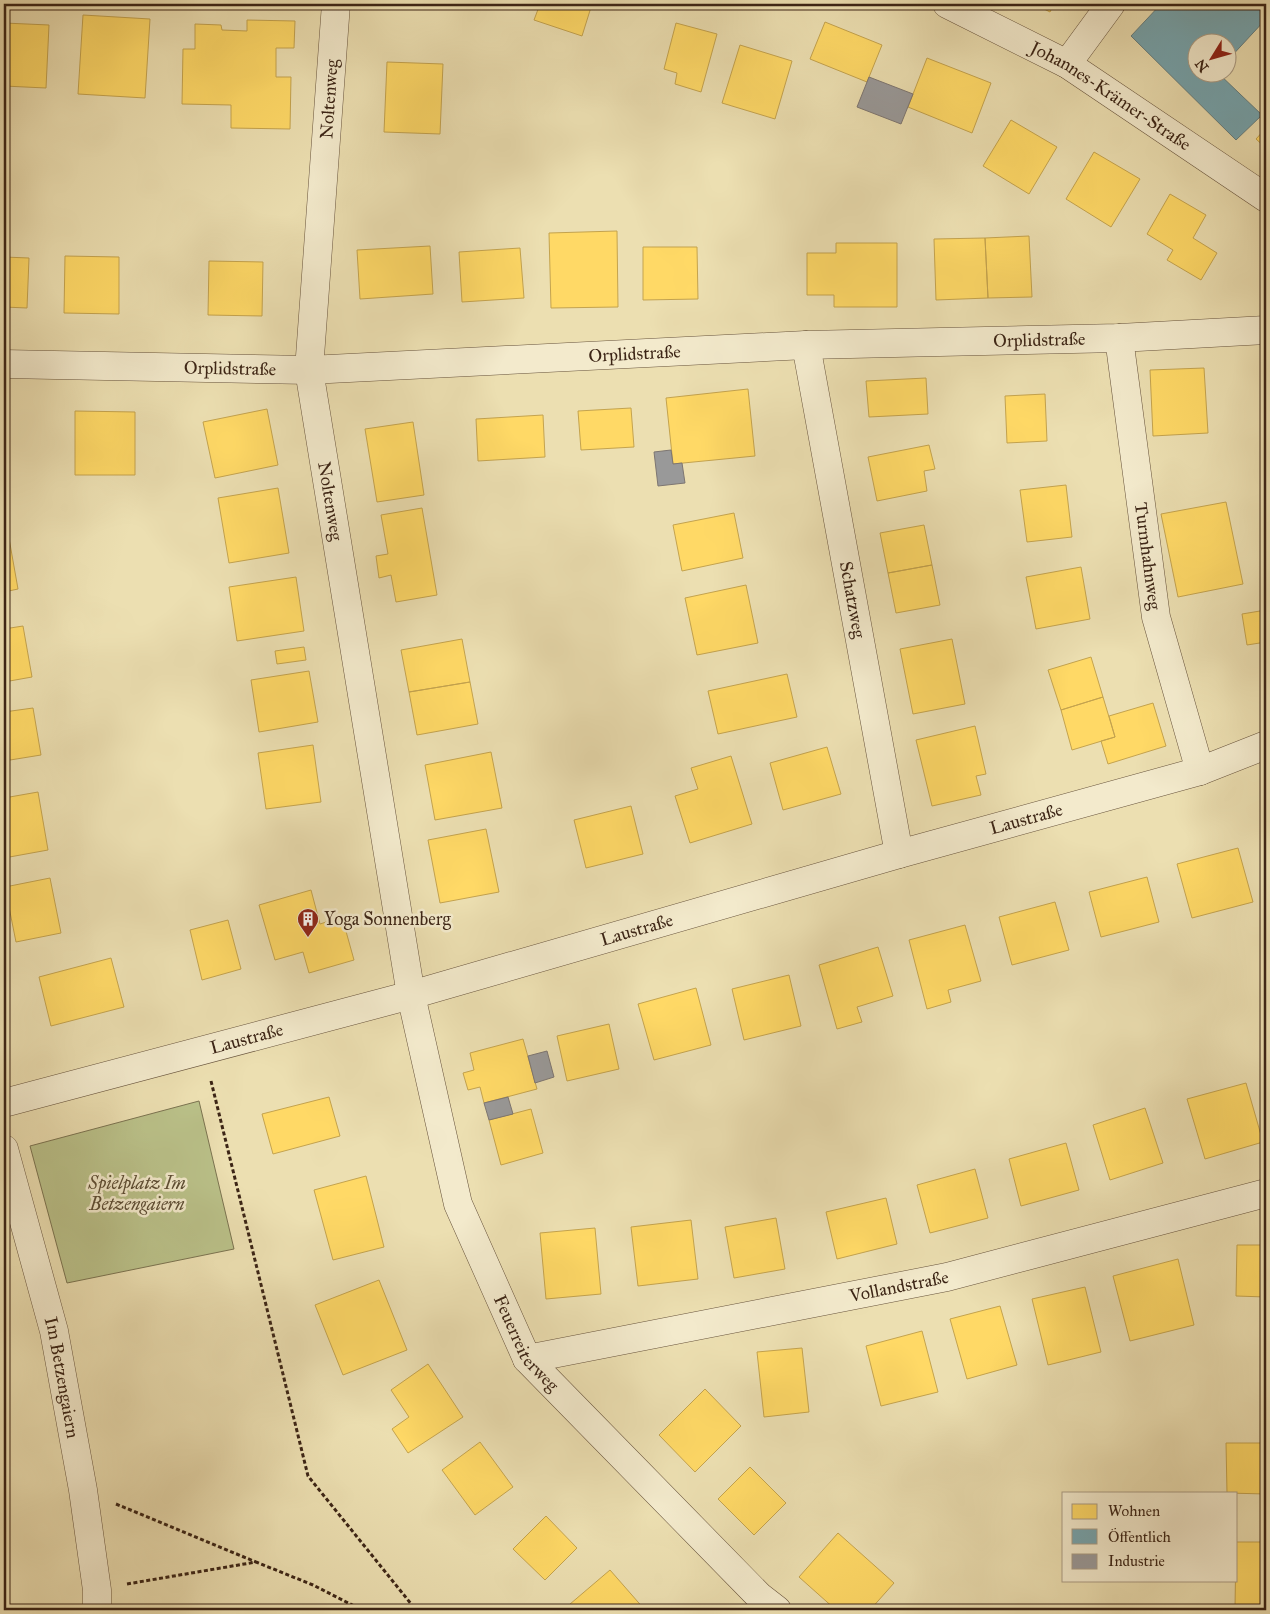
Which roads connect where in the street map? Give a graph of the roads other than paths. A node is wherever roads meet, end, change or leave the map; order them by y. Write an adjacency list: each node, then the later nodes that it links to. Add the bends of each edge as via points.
1 (336, 4): 10 (street, Noltenweg)
2 (947, 4): 4 (street, Johannes-Krämer-Straße)
3 (1111, 4): 4 (street)
4 (1067, 64): 5 (street, Johannes-Krämer-Straße)
5 (1266, 198)
6 (1266, 330): 7 (street, Orplidstraße)
7 (1119, 338): 8 (street, Orplidstraße); 12 (street, Turmhahnweg, via 1156,617)
8 (806, 345): 10 (street, Orplidstraße); 13 (street, Schatzweg)
9 (4, 364): 10 (street, Orplidstraße)
10 (309, 370): 14 (street, Noltenweg)
11 (1266, 745): 12 (street, Laustraße)
12 (1200, 771): 13 (street, Laustraße)
13 (899, 854): 14 (street, Laustraße)
14 (411, 995): 15 (street, Laustraße); 18 (street, Feuerreiterweg, via 458,1204)
15 (4, 1103)
16 (4, 1149): 19 (street, Im Betzengaiern, via 54,1331 82,1490)
17 (1266, 1193): 18 (street, Vollandstraße, via 947,1277)
18 (527, 1359): 20 (street, Feuerreiterweg, via 759,1596)
19 (97, 1600)
20 (777, 1610)

